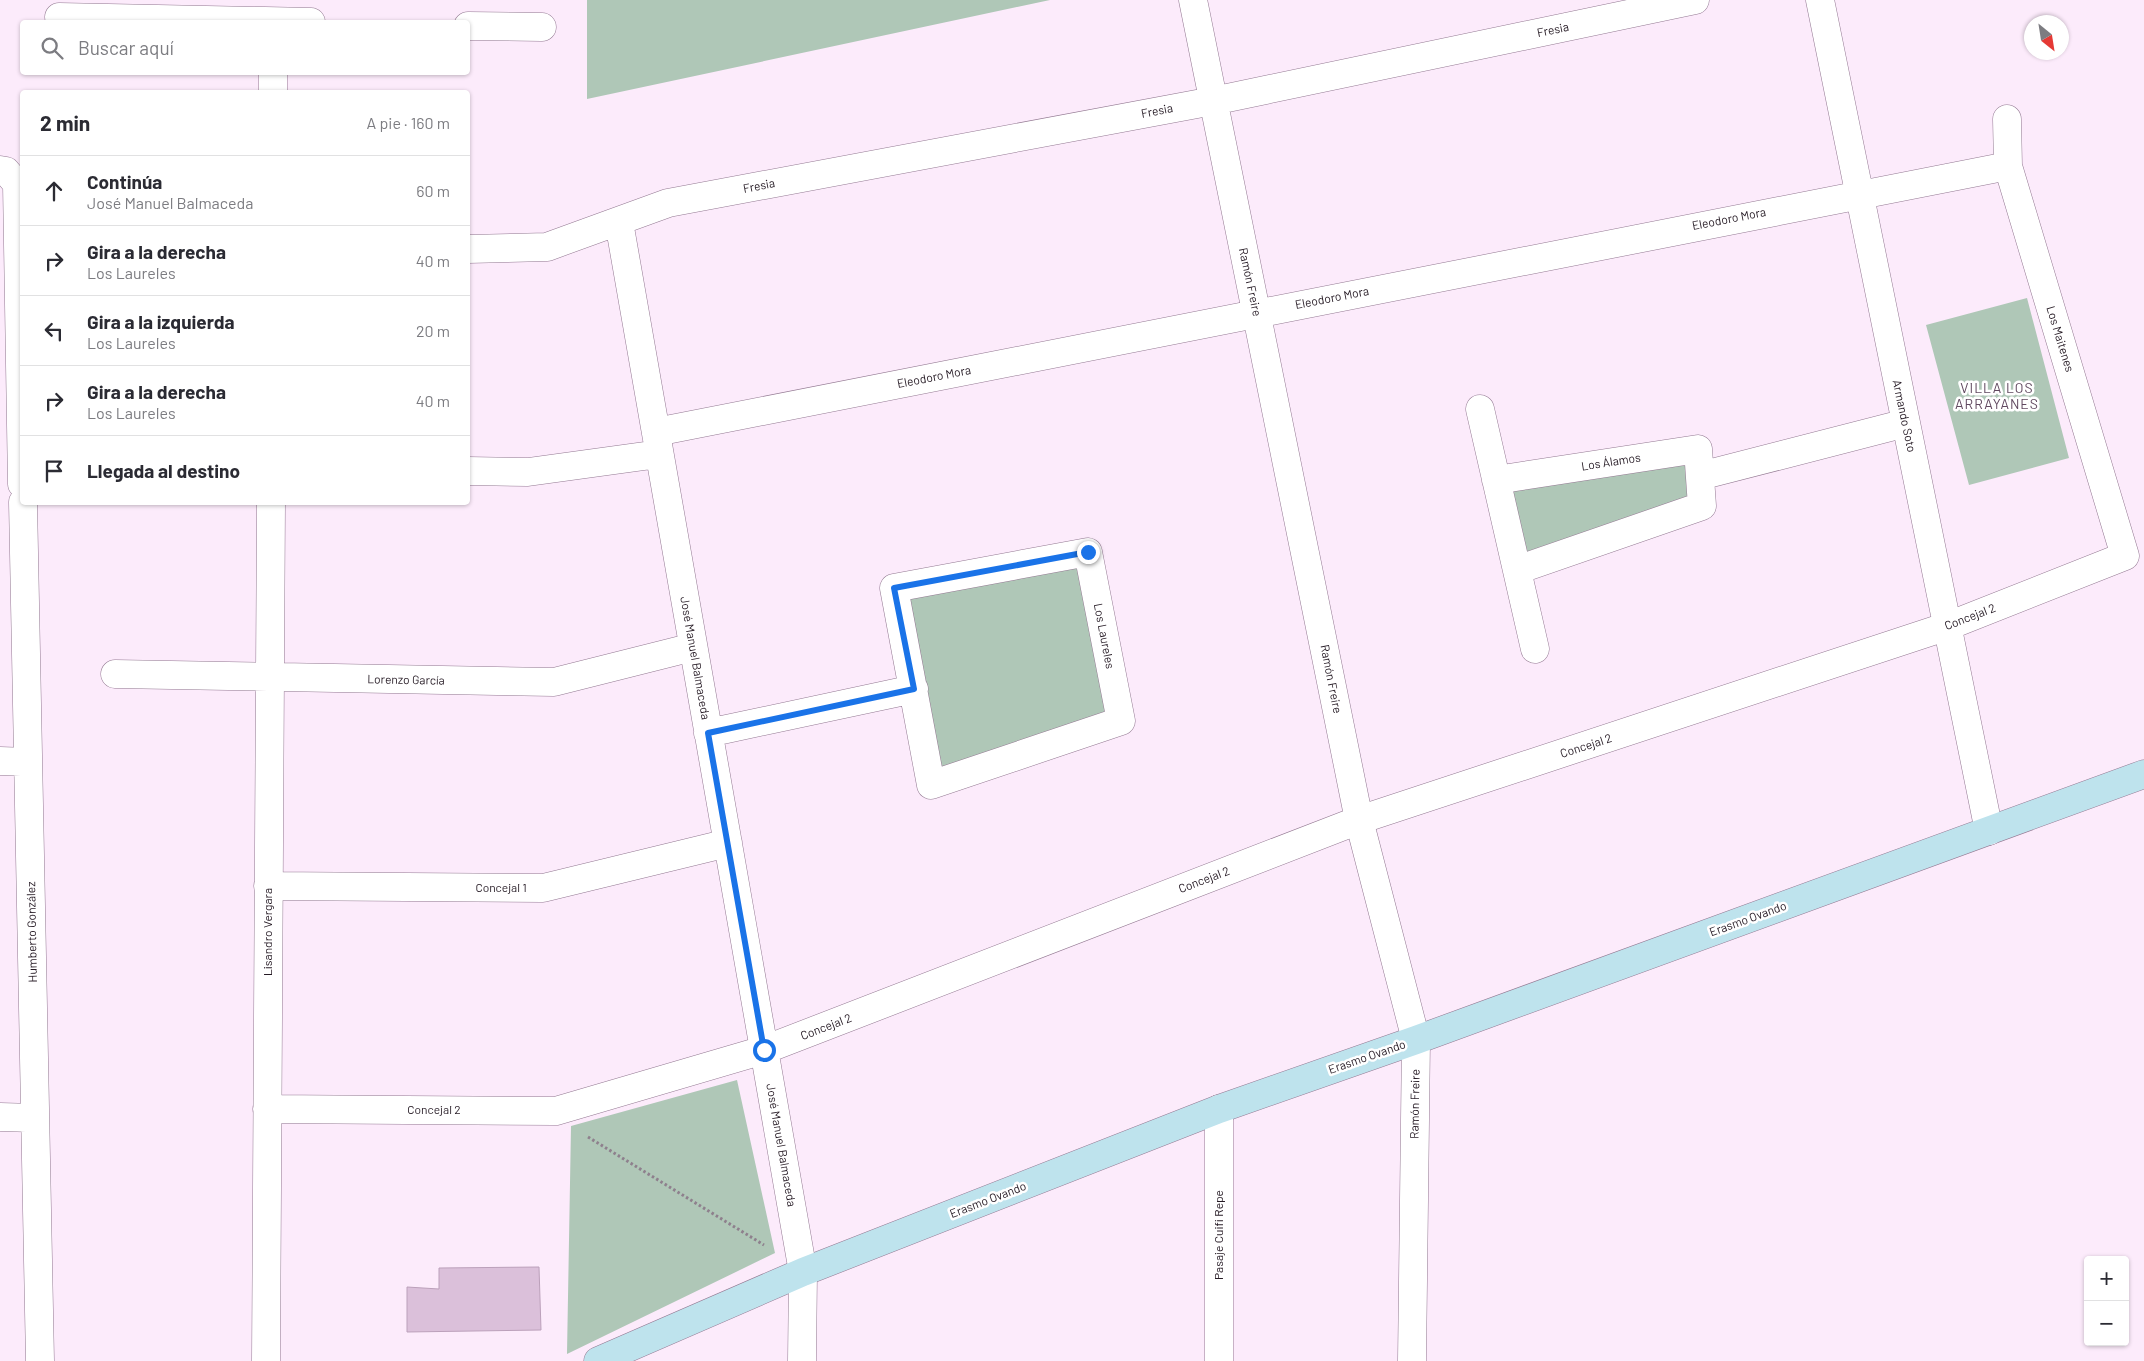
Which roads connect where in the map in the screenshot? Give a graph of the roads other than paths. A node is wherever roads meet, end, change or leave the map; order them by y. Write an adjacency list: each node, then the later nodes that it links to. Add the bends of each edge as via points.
1 (1193, 0): 11 (street, Ramón Freire)
2 (1696, 0): 11 (street, Fresia)
3 (1820, 0): 15 (street, Armando Soto)
4 (273, 15): 5 (street); 6 (street)
5 (59, 17)
6 (300, 20)
7 (470, 26): 8 (street)
8 (542, 27)
9 (273, 75): 10 (street)
10 (273, 90)
11 (1213, 101): 16 (street, Fresia, via 668,203); 18 (street, Ramón Freire)
12 (2006, 119): 13 (street, Los Maitenes)
13 (2008, 166): 15 (street, Eleodoro Mora); 28 (street, Los Maitenes)
14 (0, 170): 19 (street, via 6,171 16,184)
15 (1859, 194): 18 (street, Eleodoro Mora); 21 (street, Armando Soto)
16 (619, 222): 17 (street, Fresia, via 547,247); 22 (street, José Manuel Balmaceda)
17 (470, 249)
18 (1257, 313): 22 (street, Eleodoro Mora); 40 (street, Ramón Freire)
19 (20, 384)
20 (1480, 409): 25 (street)
21 (1906, 423): 24 (street); 30 (street, Armando Soto)
22 (658, 443): 23 (street, Eleodoro Mora, via 528,472); 31 (street, José Manuel Balmaceda)
23 (470, 471)
24 (1700, 476): 25 (street, Los Álamos, via 1698,448); 29 (street, Los Álamos, via 1702,506)
25 (1496, 480): 29 (street)
26 (23, 505): 38 (street, Humberto González)
27 (270, 505): 34 (street, Lisandro Vergara)
28 (2125, 556): 30 (street, Concejal 2)
29 (1517, 570): 32 (street)
30 (1948, 626): 40 (street, Concejal 2); 41 (street, Armando Soto)
31 (693, 647): 34 (street, Lorenzo García, via 554,682); 36 (street, José Manuel Balmaceda)
32 (1535, 649)
33 (115, 674): 34 (street, Lorenzo García)
34 (269, 677): 43 (street, Lisandro Vergara)
35 (914, 689): 35 (street, Los Laureles, via 931,785 1121,721 1088,552 894,588); 36 (street)
36 (708, 733): 42 (street, José Manuel Balmaceda)
37 (0, 761): 38 (street)
38 (28, 762): 49 (street, Humberto González)
39 (2144, 774): 41 (street, Erasmo Ovando)
40 (1359, 820): 44 (street, Ramón Freire); 45 (street, Concejal 2)
41 (1989, 831): 44 (street, Erasmo Ovando)
42 (728, 843): 43 (street, Concejal 1, via 544,888); 45 (street, José Manuel Balmaceda)
43 (268, 886): 46 (street, Lisandro Vergara)
44 (1416, 1040): 47 (street, Erasmo Ovando); 56 (street, Ramón Freire)
45 (764, 1050): 46 (street, Concejal 2, via 556,1111); 50 (street, José Manuel Balmaceda)
46 (267, 1109): 52 (street, Lisandro Vergara)
47 (1220, 1109): 50 (street, Erasmo Ovando); 55 (street, Pasaje Cuifi Repe)
48 (0, 1117): 49 (street)
49 (35, 1118): 51 (street, Humberto González)
50 (803, 1272): 53 (street, Erasmo Ovando); 54 (street, José Manuel Balmaceda)
51 (40, 1361)
52 (266, 1361)
53 (598, 1361)
54 (802, 1361)
55 (1219, 1361)
56 (1412, 1361)

